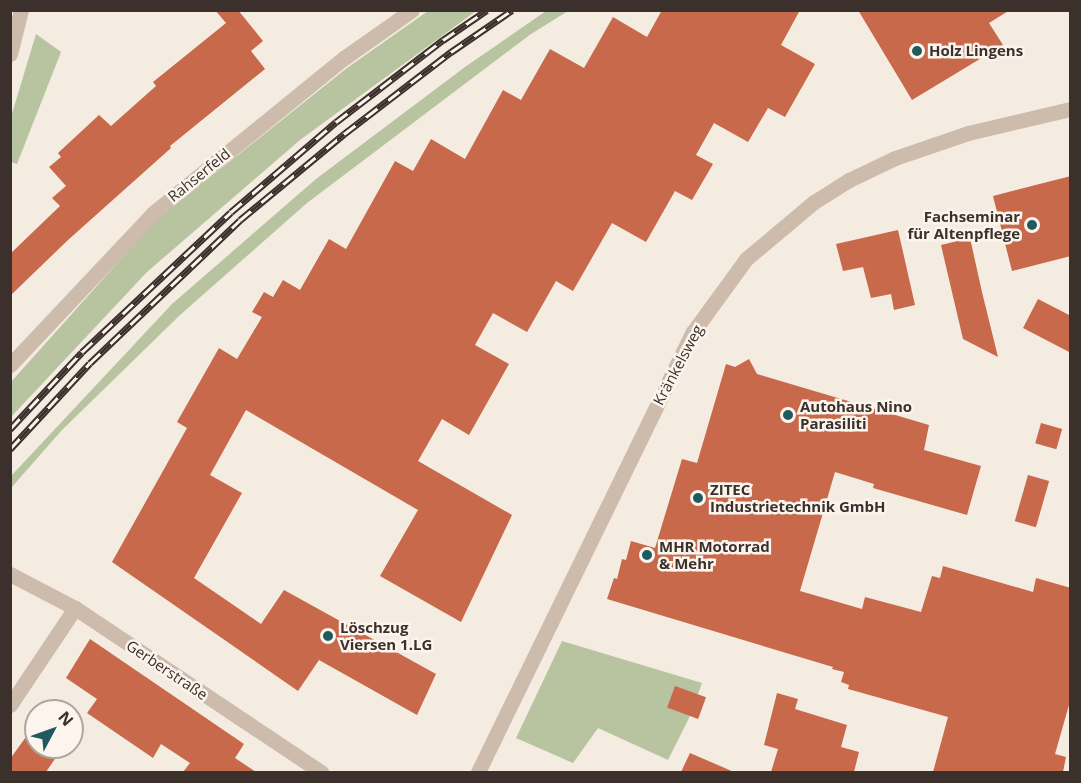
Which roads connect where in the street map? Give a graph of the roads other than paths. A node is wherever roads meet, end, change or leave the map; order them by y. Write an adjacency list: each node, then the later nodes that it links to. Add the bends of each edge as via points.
1 (21, 10): 3 (street)
2 (412, 10): 5 (street, Rahserfeld, via 344,58 153,213)
3 (10, 54)
4 (1071, 109): 10 (street, Kränkelsweg, via 968,133 895,158 814,202 746,259 693,332)
5 (10, 365)
6 (10, 574): 7 (street, Gerberstraße)
7 (75, 608): 8 (street); 9 (street, Gerberstraße)
8 (10, 705)
9 (321, 772)
10 (478, 772)

